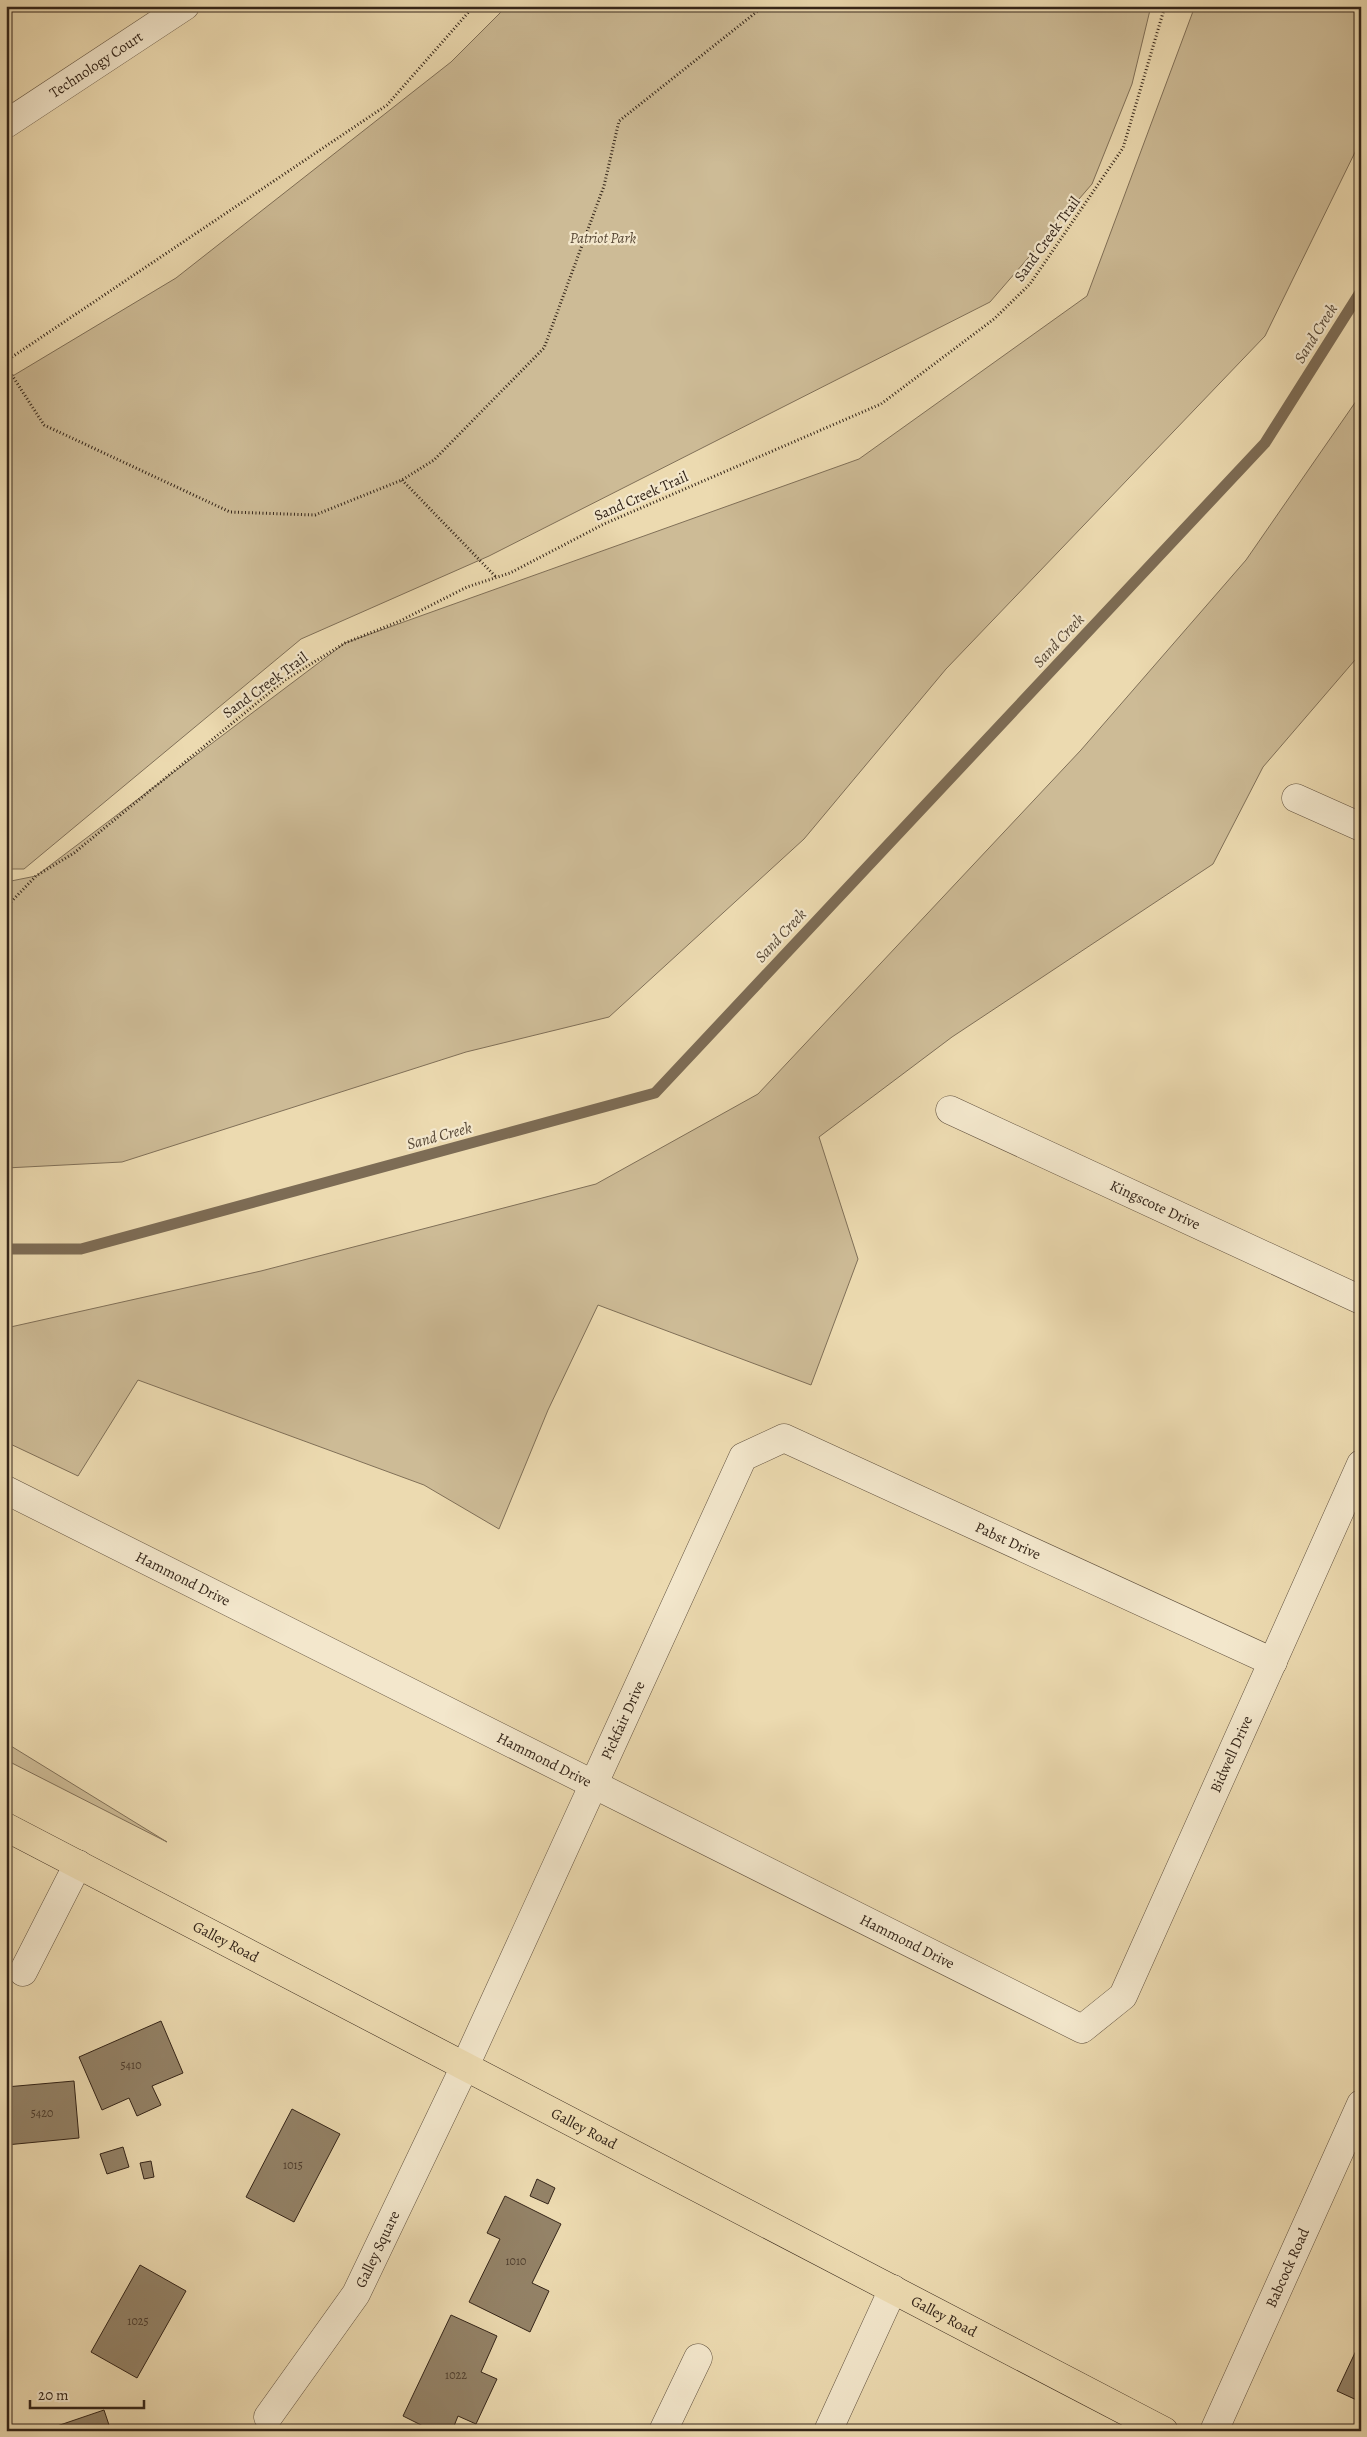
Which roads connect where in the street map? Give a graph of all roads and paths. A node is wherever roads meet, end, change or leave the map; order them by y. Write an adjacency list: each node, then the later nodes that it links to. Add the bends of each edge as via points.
1 (185, 6): 5 (street, Technology Court)
2 (474, 6): 6 (path, via 387,105)
3 (764, 6): 8 (path, via 619,120 604,186 544,348 434,460)
4 (1165, 6): 9 (path, Sand Creek Trail, via 1124,148 1030,284 994,320 881,404 604,524 510,573)
5 (6, 124)
6 (6, 361)
7 (6, 366): 8 (path, via 44,425 230,512 315,515)
8 (402, 480): 9 (path)
9 (496, 577): 12 (path, Sand Creek Trail, via 467,587 400,621 346,643 285,680 74,853 36,876)
10 (1296, 798): 11 (street)
11 (1361, 827)
12 (6, 907)
13 (950, 1110): 14 (street, Kingscote Drive)
14 (1361, 1300)
15 (743, 1457): 18 (street, Pabst Drive, via 784,1438); 19 (street, Pickfair Drive)
16 (1361, 1464): 18 (street, Bidwell Drive)
17 (6, 1490): 19 (street, Hammond Drive)
18 (1273, 1662): 23 (street, Bidwell Drive, via 1123,1996)
19 (593, 1785): 23 (street, Hammond Drive); 24 (street, Pickfair Drive)
20 (6, 1827): 21 (main road, Galley Road)
21 (78, 1864): 22 (street); 24 (main road, Galley Road)
22 (23, 1972)
23 (1082, 2029)
24 (465, 2066): 26 (main road, Galley Road); 28 (street, Galley Square, via 356,2294)
25 (1361, 2104): 32 (street, Babcock Road)
26 (893, 2289): 30 (street); 31 (main road, Galley Road)
27 (698, 2358): 29 (street)
28 (268, 2417)
29 (663, 2431)
30 (828, 2431)
31 (1164, 2431)
32 (1214, 2431)

